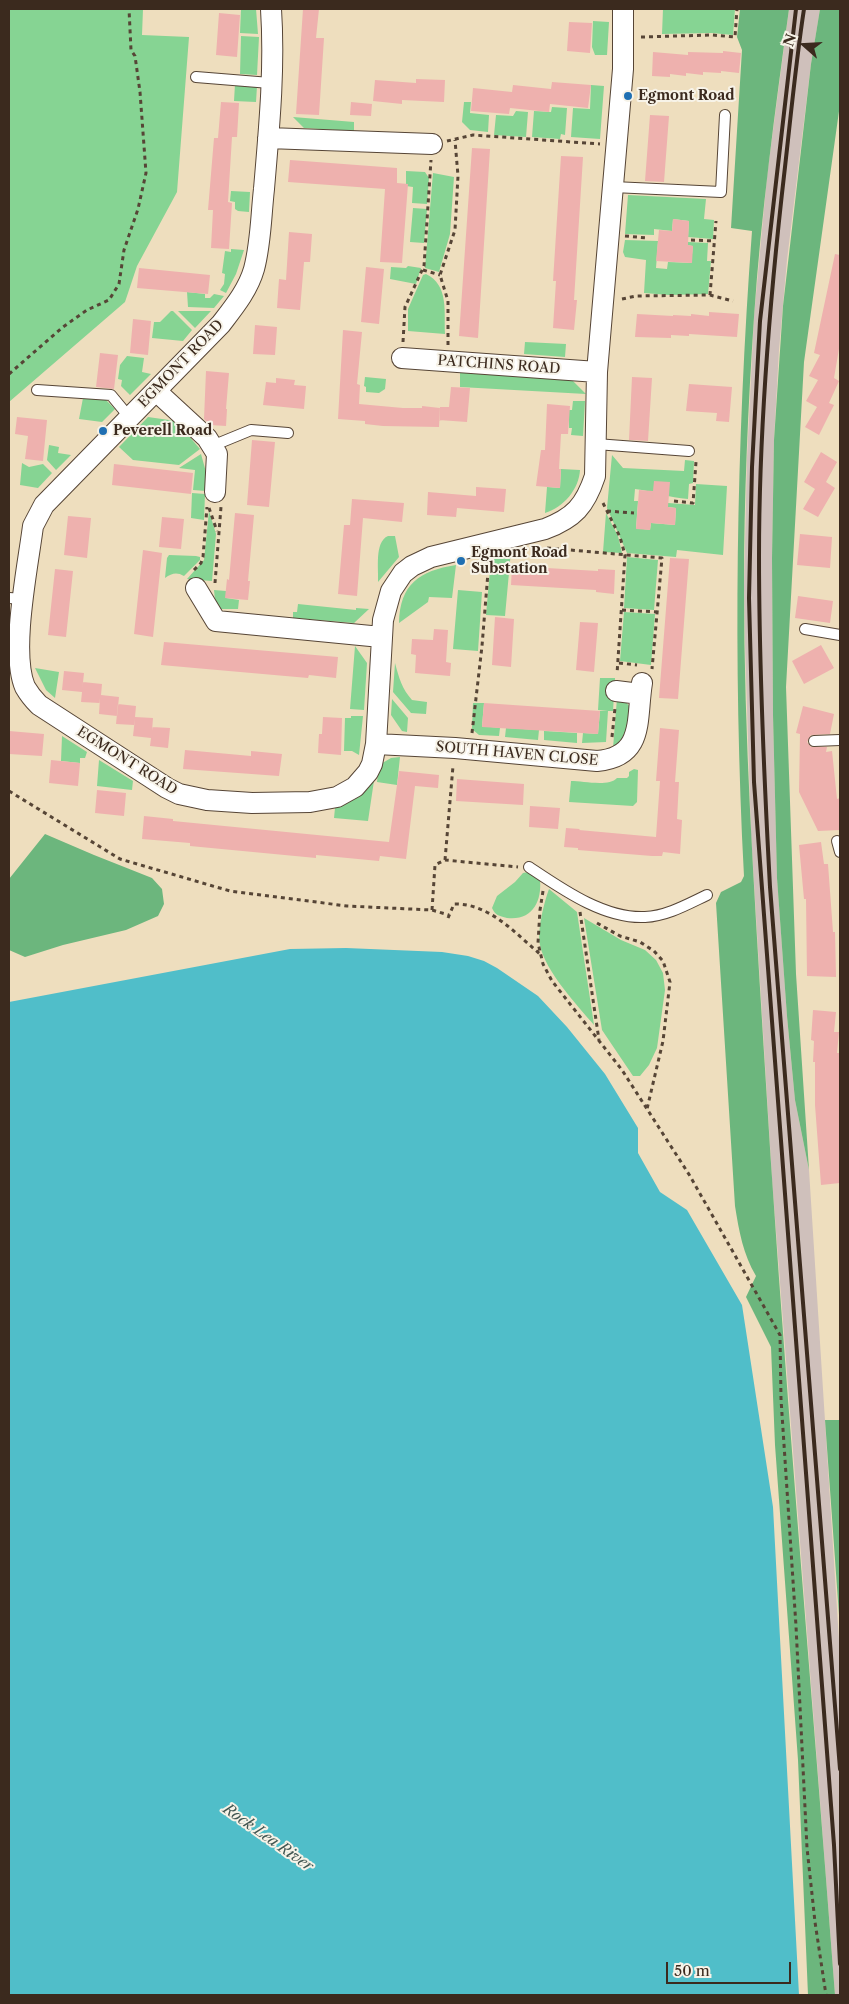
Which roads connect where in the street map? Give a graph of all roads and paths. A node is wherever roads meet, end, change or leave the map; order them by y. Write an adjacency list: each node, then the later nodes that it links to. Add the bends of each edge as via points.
1 (129, 9): 27 (path, via 146,173 124,250 119,284 109,300 87,310 63,327)
2 (271, 9): 7 (street, EGMONT ROAD)
3 (623, 9): 5 (street, EGMONT ROAD)
4 (737, 9): 5 (path, via 735,37)
5 (623, 37): 12 (street, EGMONT ROAD)
6 (196, 77): 7 (lane)
7 (270, 83): 9 (street, EGMONT ROAD)
8 (725, 115): 13 (lane, via 720,192)
9 (268, 138): 11 (street); 29 (street, EGMONT ROAD, via 258,251 245,290 221,324)
10 (455, 140): 11 (path); 12 (path, via 473,135); 20 (path, via 458,176 454,230)
11 (432, 144): 19 (path)
12 (616, 145): 13 (street, EGMONT ROAD)
13 (613, 187): 15 (street, EGMONT ROAD)
14 (716, 221): 18 (path)
15 (609, 236): 16 (path); 22 (street, EGMONT ROAD)
16 (648, 238)
17 (691, 240): 18 (path)
18 (714, 241): 21 (path)
19 (423, 270): 20 (path); 24 (path, via 406,308)
20 (440, 275): 25 (path, via 448,301)
21 (710, 295): 22 (path); 23 (path)
22 (604, 300): 26 (street, EGMONT ROAD)
23 (733, 301)
24 (402, 358): 25 (street, PATCHINS ROAD)
25 (449, 361): 26 (street, PATCHINS ROAD)
26 (597, 372): 32 (street, EGMONT ROAD)
27 (9, 374)
28 (37, 390): 30 (lane, via 111,396)
29 (156, 390): 30 (street, EGMONT ROAD); 33 (street, via 192,422)
30 (130, 418): 46 (street, EGMONT ROAD, via 44,505 33,526)
31 (288, 433): 33 (lane, via 251,430)
32 (596, 444): 34 (lane); 36 (street, EGMONT ROAD)
33 (212, 446): 37 (street, via 217,454)
34 (689, 451)
35 (696, 460): 38 (path, via 693,502)
36 (593, 482): 39 (path); 42 (street, EGMONT ROAD, via 576,513 561,523)
37 (216, 492): 41 (path, via 222,502)
38 (674, 501)
39 (607, 511): 40 (path); 44 (path)
40 (634, 512)
41 (218, 533): 45 (path); 45 (path, via 208,503 202,560 184,578)
42 (490, 542): 51 (street, EGMONT ROAD, via 431,557 412,566 391,591 384,609); 58 (path, via 472,735)
43 (546, 548): 44 (path)
44 (625, 555): 47 (path); 48 (path, via 662,558)
45 (205, 590): 51 (street, via 216,621)
46 (16, 599): 52 (street, EGMONT ROAD)
47 (622, 610): 48 (path); 54 (path)
48 (657, 612): 53 (path, via 652,673)
49 (805, 629): 50 (lane)
50 (840, 635)
51 (381, 636): 57 (street, EGMONT ROAD)
52 (14, 638): 57 (street, EGMONT ROAD, via 25,686 39,705 167,788 188,797 252,803 310,802 337,797 355,787 368,772)
53 (641, 688): 54 (street); 59 (street, SOUTH HAVEN CLOSE, via 632,744 624,753)
54 (616, 691): 59 (path)
55 (840, 740): 56 (lane)
56 (814, 741)
57 (376, 744): 58 (street, SOUTH HAVEN CLOSE)
58 (455, 748): 59 (street, SOUTH HAVEN CLOSE); 63 (path)
59 (610, 760)
60 (9, 791): 67 (path, via 120,859 230,891 347,906)
61 (837, 841): 62 (lane)
62 (840, 852)
63 (445, 860): 64 (path); 67 (path, via 435,866)
64 (529, 867): 66 (lane, via 585,901 626,915 645,917 672,912)
65 (543, 891): 70 (path, via 538,935)
66 (707, 895)
67 (432, 910): 70 (path, via 449,917 454,904 467,904 486,912)
68 (584, 913): 71 (path, via 579,909)
69 (592, 919): 72 (path, via 654,951 663,961 670,982 663,1041)
70 (540, 955): 71 (path, via 552,981)
71 (599, 1040): 72 (path)
72 (647, 1110): 73 (path, via 690,1176 780,1335 807,1848)
73 (826, 1995)

